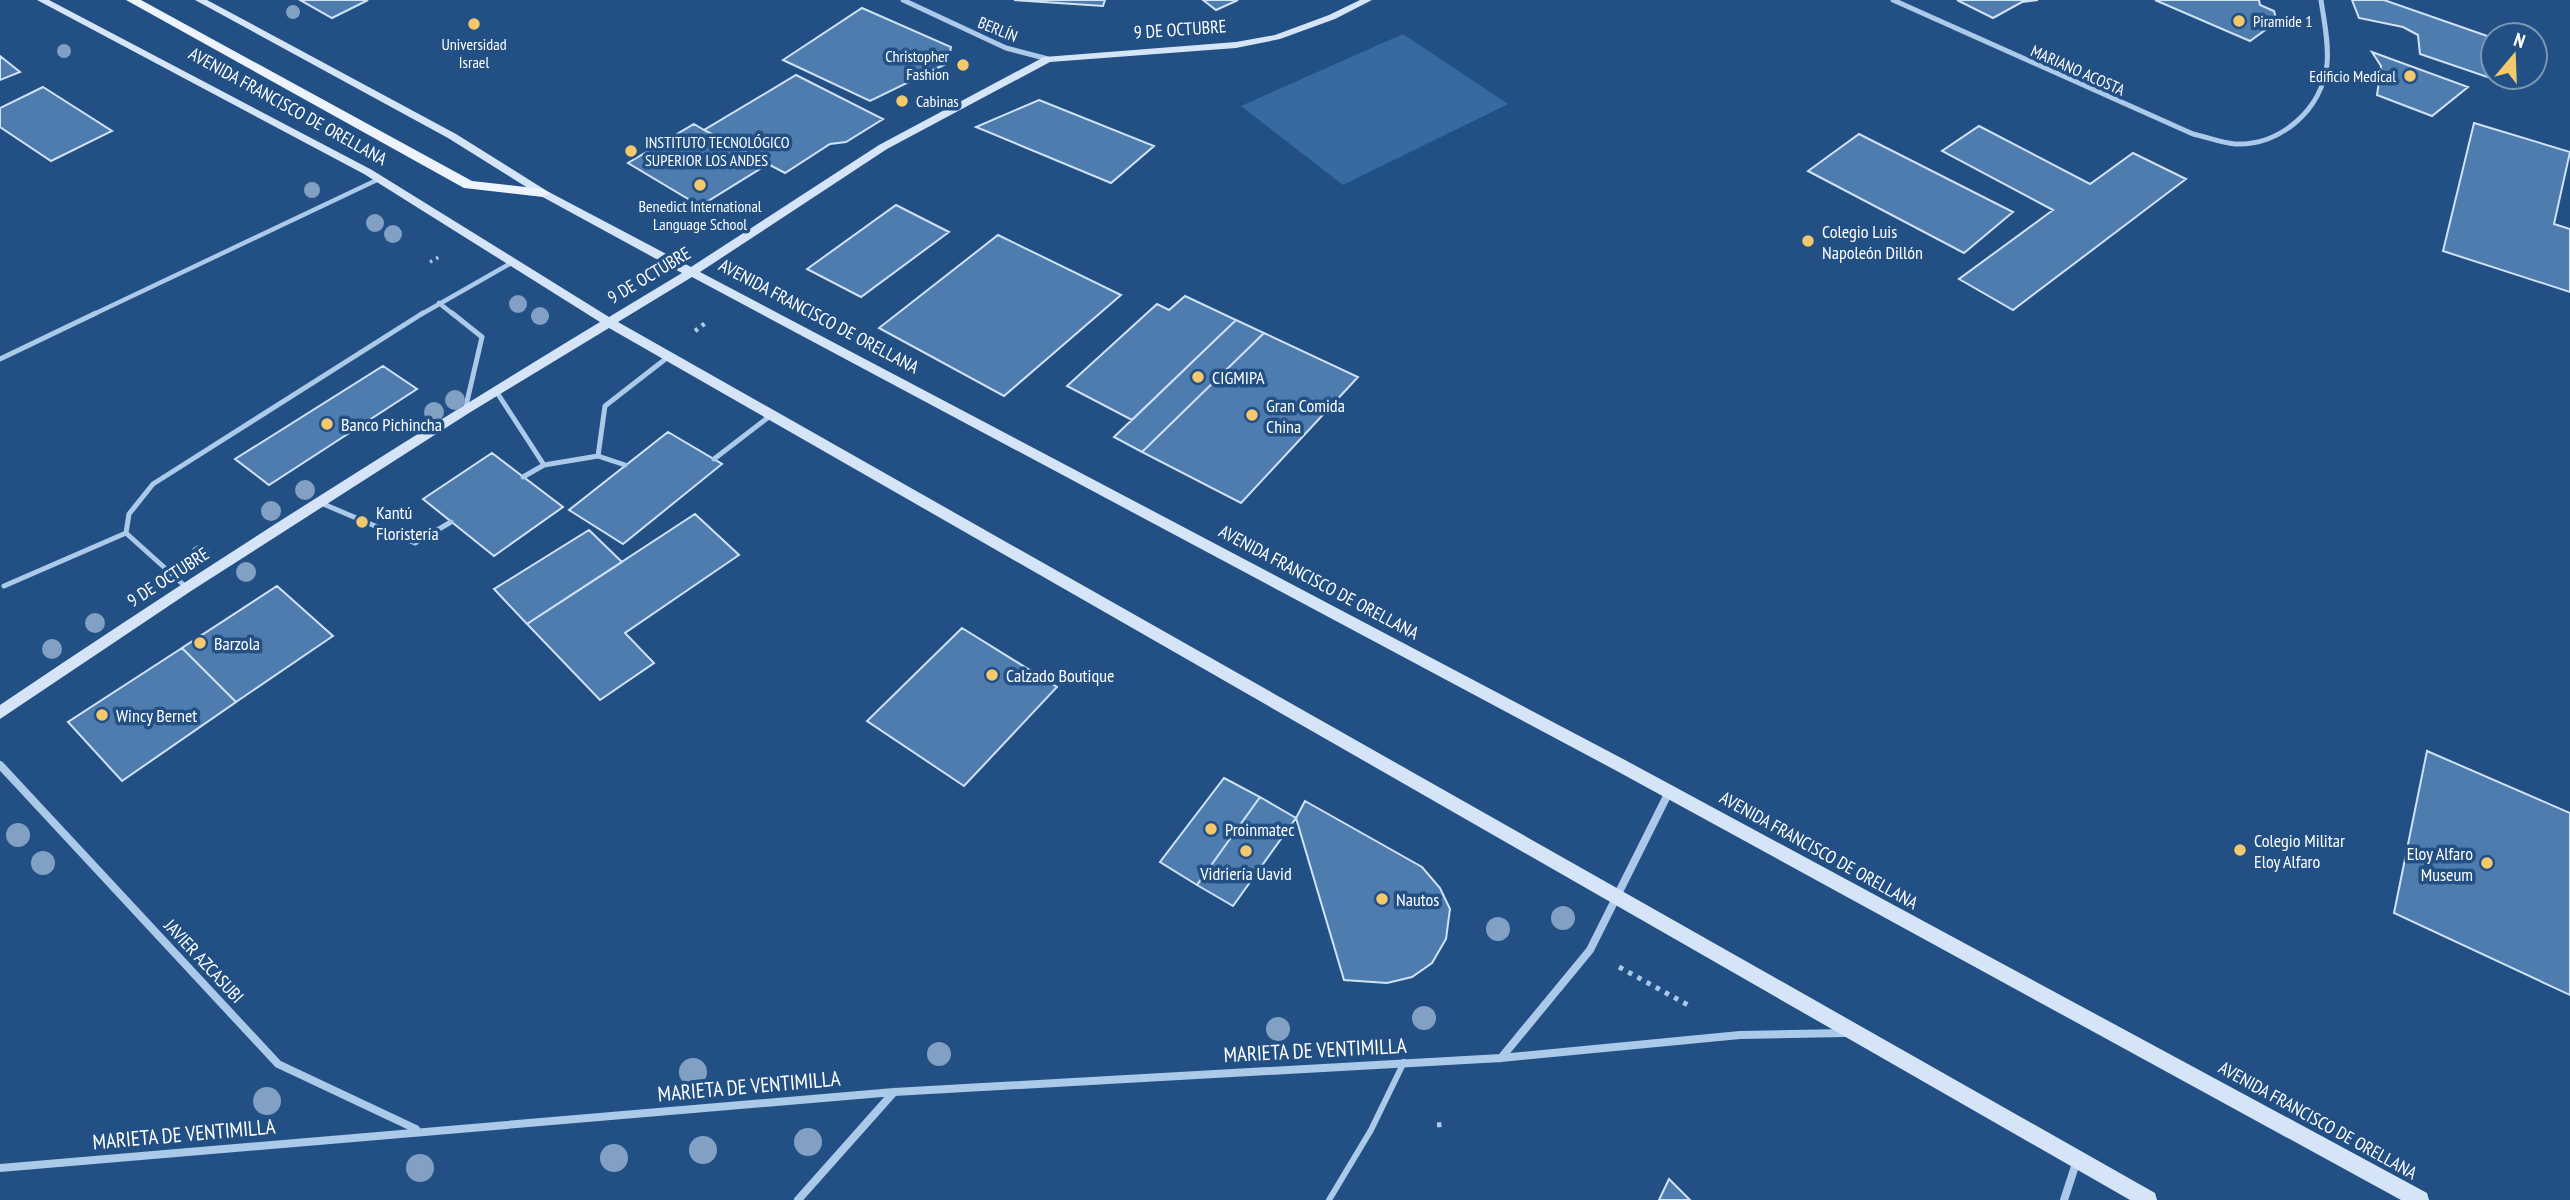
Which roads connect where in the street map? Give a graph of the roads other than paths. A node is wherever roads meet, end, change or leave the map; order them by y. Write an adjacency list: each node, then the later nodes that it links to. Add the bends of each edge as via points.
1 (43, 0): 9 (main road, AVENIDA FRANCISCO DE ORELLANA)
2 (132, 0): 10 (main road, via 469,185)
3 (200, 0): 10 (main road, AVENIDA FRANCISCO DE ORELLANA, via 452,136)
4 (903, 0): 8 (street, BERLÍN, via 1006,48)
5 (1367, 0): 8 (main road, 9 DE OCTUBRE, via 1277,37 1236,45)
6 (1893, 0): 7 (street, MARIANO ACOSTA, via 2193,134 2235,144 2259,142 2296,124 2311,107 2325,73)
7 (2321, 0)
8 (1048, 59): 12 (main road, 9 DE OCTUBRE, via 883,147)
9 (379, 179): 11 (main road, AVENIDA FRANCISCO DE ORELLANA); 16 (lane)
10 (543, 193): 12 (main road, AVENIDA FRANCISCO DE ORELLANA)
11 (513, 262): 13 (lane); 14 (main road, AVENIDA FRANCISCO DE ORELLANA)
12 (692, 272): 14 (main road, 9 DE OCTUBRE); 32 (main road, AVENIDA FRANCISCO DE ORELLANA)
13 (439, 303): 18 (lane, via 482,337); 27 (lane, via 153,484 130,514)
14 (608, 321): 15 (main road, AVENIDA FRANCISCO DE ORELLANA); 17 (main road, 9 DE OCTUBRE)
15 (670, 356): 19 (main road, AVENIDA FRANCISCO DE ORELLANA); 20 (lane, via 605,406)
16 (0, 359)
17 (496, 391): 18 (main road, 9 DE OCTUBRE); 22 (lane)
18 (465, 410): 25 (main road, 9 DE OCTUBRE)
19 (772, 414): 21 (lane); 33 (main road, AVENIDA FRANCISCO DE ORELLANA)
20 (598, 456): 22 (lane); 23 (lane)
21 (714, 459)
22 (544, 465): 24 (lane)
23 (625, 466)
24 (523, 477)
25 (319, 502): 26 (lane, via 415,543); 29 (main road, 9 DE OCTUBRE)
26 (451, 522)
27 (126, 533): 28 (lane); 29 (lane)
28 (4, 586)
29 (186, 587): 30 (main road, 9 DE OCTUBRE)
30 (0, 713)
31 (0, 765): 38 (street, JAVIER AZCASUBI, via 278,1064)
32 (1669, 792): 33 (street); 45 (main road, AVENIDA FRANCISCO DE ORELLANA)
33 (1618, 897): 34 (main road, AVENIDA FRANCISCO DE ORELLANA); 35 (street, via 1590,950)
34 (1854, 1033): 35 (street, MARIETA DE VENTIMILLA, via 1740,1035); 39 (main road, AVENIDA FRANCISCO DE ORELLANA)
35 (1502, 1058): 36 (street, MARIETA DE VENTIMILLA)
36 (1404, 1062): 37 (street, MARIETA DE VENTIMILLA); 42 (lane)
37 (894, 1092): 38 (street, MARIETA DE VENTIMILLA); 41 (street)
38 (420, 1130): 40 (street, MARIETA DE VENTIMILLA)
39 (2077, 1160): 43 (street); 44 (main road, AVENIDA FRANCISCO DE ORELLANA)
40 (0, 1168)
41 (798, 1200)
42 (1329, 1200)
43 (2064, 1200)
44 (2148, 1200)
45 (2420, 1200)

